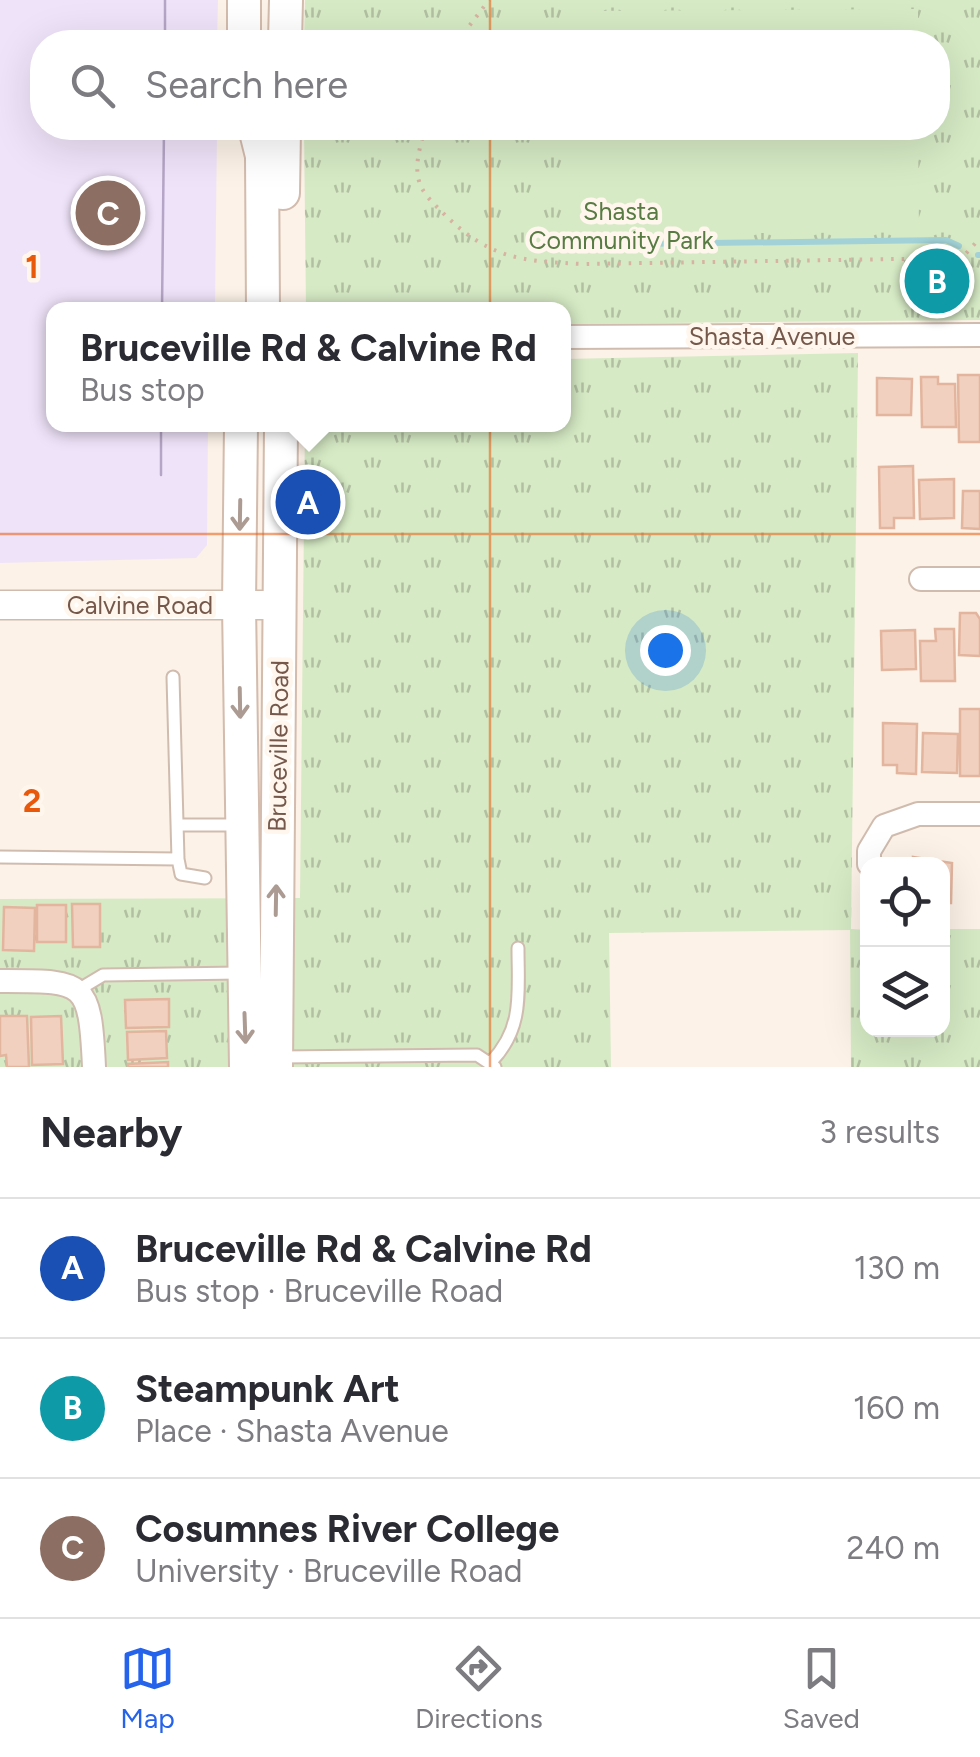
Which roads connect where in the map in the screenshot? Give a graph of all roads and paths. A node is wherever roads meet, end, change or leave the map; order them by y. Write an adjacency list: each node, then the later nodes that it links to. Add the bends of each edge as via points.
1 (244, 0): 4 (main road)
2 (286, 0): 5 (main road)
3 (488, 0): 6 (path)
4 (244, 30)
5 (286, 30)
6 (467, 30)
7 (244, 140): 13 (main road)
8 (259, 140): 14 (main road)
9 (284, 140): 15 (main road)
10 (422, 140): 12 (path, via 419,183 430,200 480,247 521,261)
11 (980, 238): 12 (path)
12 (961, 258): 16 (path, via 949,272 954,293 944,298)
13 (242, 302)
14 (263, 302)
15 (282, 302)
16 (942, 313)
17 (980, 335): 18 (street, Shasta Avenue)
18 (571, 337)
19 (241, 432): 24 (main road, Bruceville Road, one-way to 24)
20 (281, 432): 25 (main road, Bruceville Road)
21 (980, 579): 22 (street)
22 (921, 580)
23 (0, 605): 24 (street, Calvine Road)
24 (239, 606): 25 (street, Calvine Road); 29 (main road, Bruceville Road, one-way to 29)
25 (280, 606): 38 (main road, Bruceville Road, one-way to 25)
26 (173, 677): 28 (lane)
27 (980, 814): 31 (street, via 918,814 884,826)
28 (177, 825): 29 (lane); 32 (lane)
29 (242, 825): 35 (main road, Bruceville Road)
30 (0, 857): 32 (lane)
31 (868, 857)
32 (178, 859): 33 (lane, via 181,874)
33 (205, 878)
34 (518, 948): 39 (lane, via 518,1023)
35 (243, 973): 37 (lane, via 102,975); 38 (main road, Bruceville Road, one-way to 38)
36 (0, 981): 37 (street, via 64,981)
37 (78, 990): 40 (street, via 92,1019)
38 (266, 1064): 39 (lane, via 477,1055)
39 (493, 1064)
40 (94, 1067)

